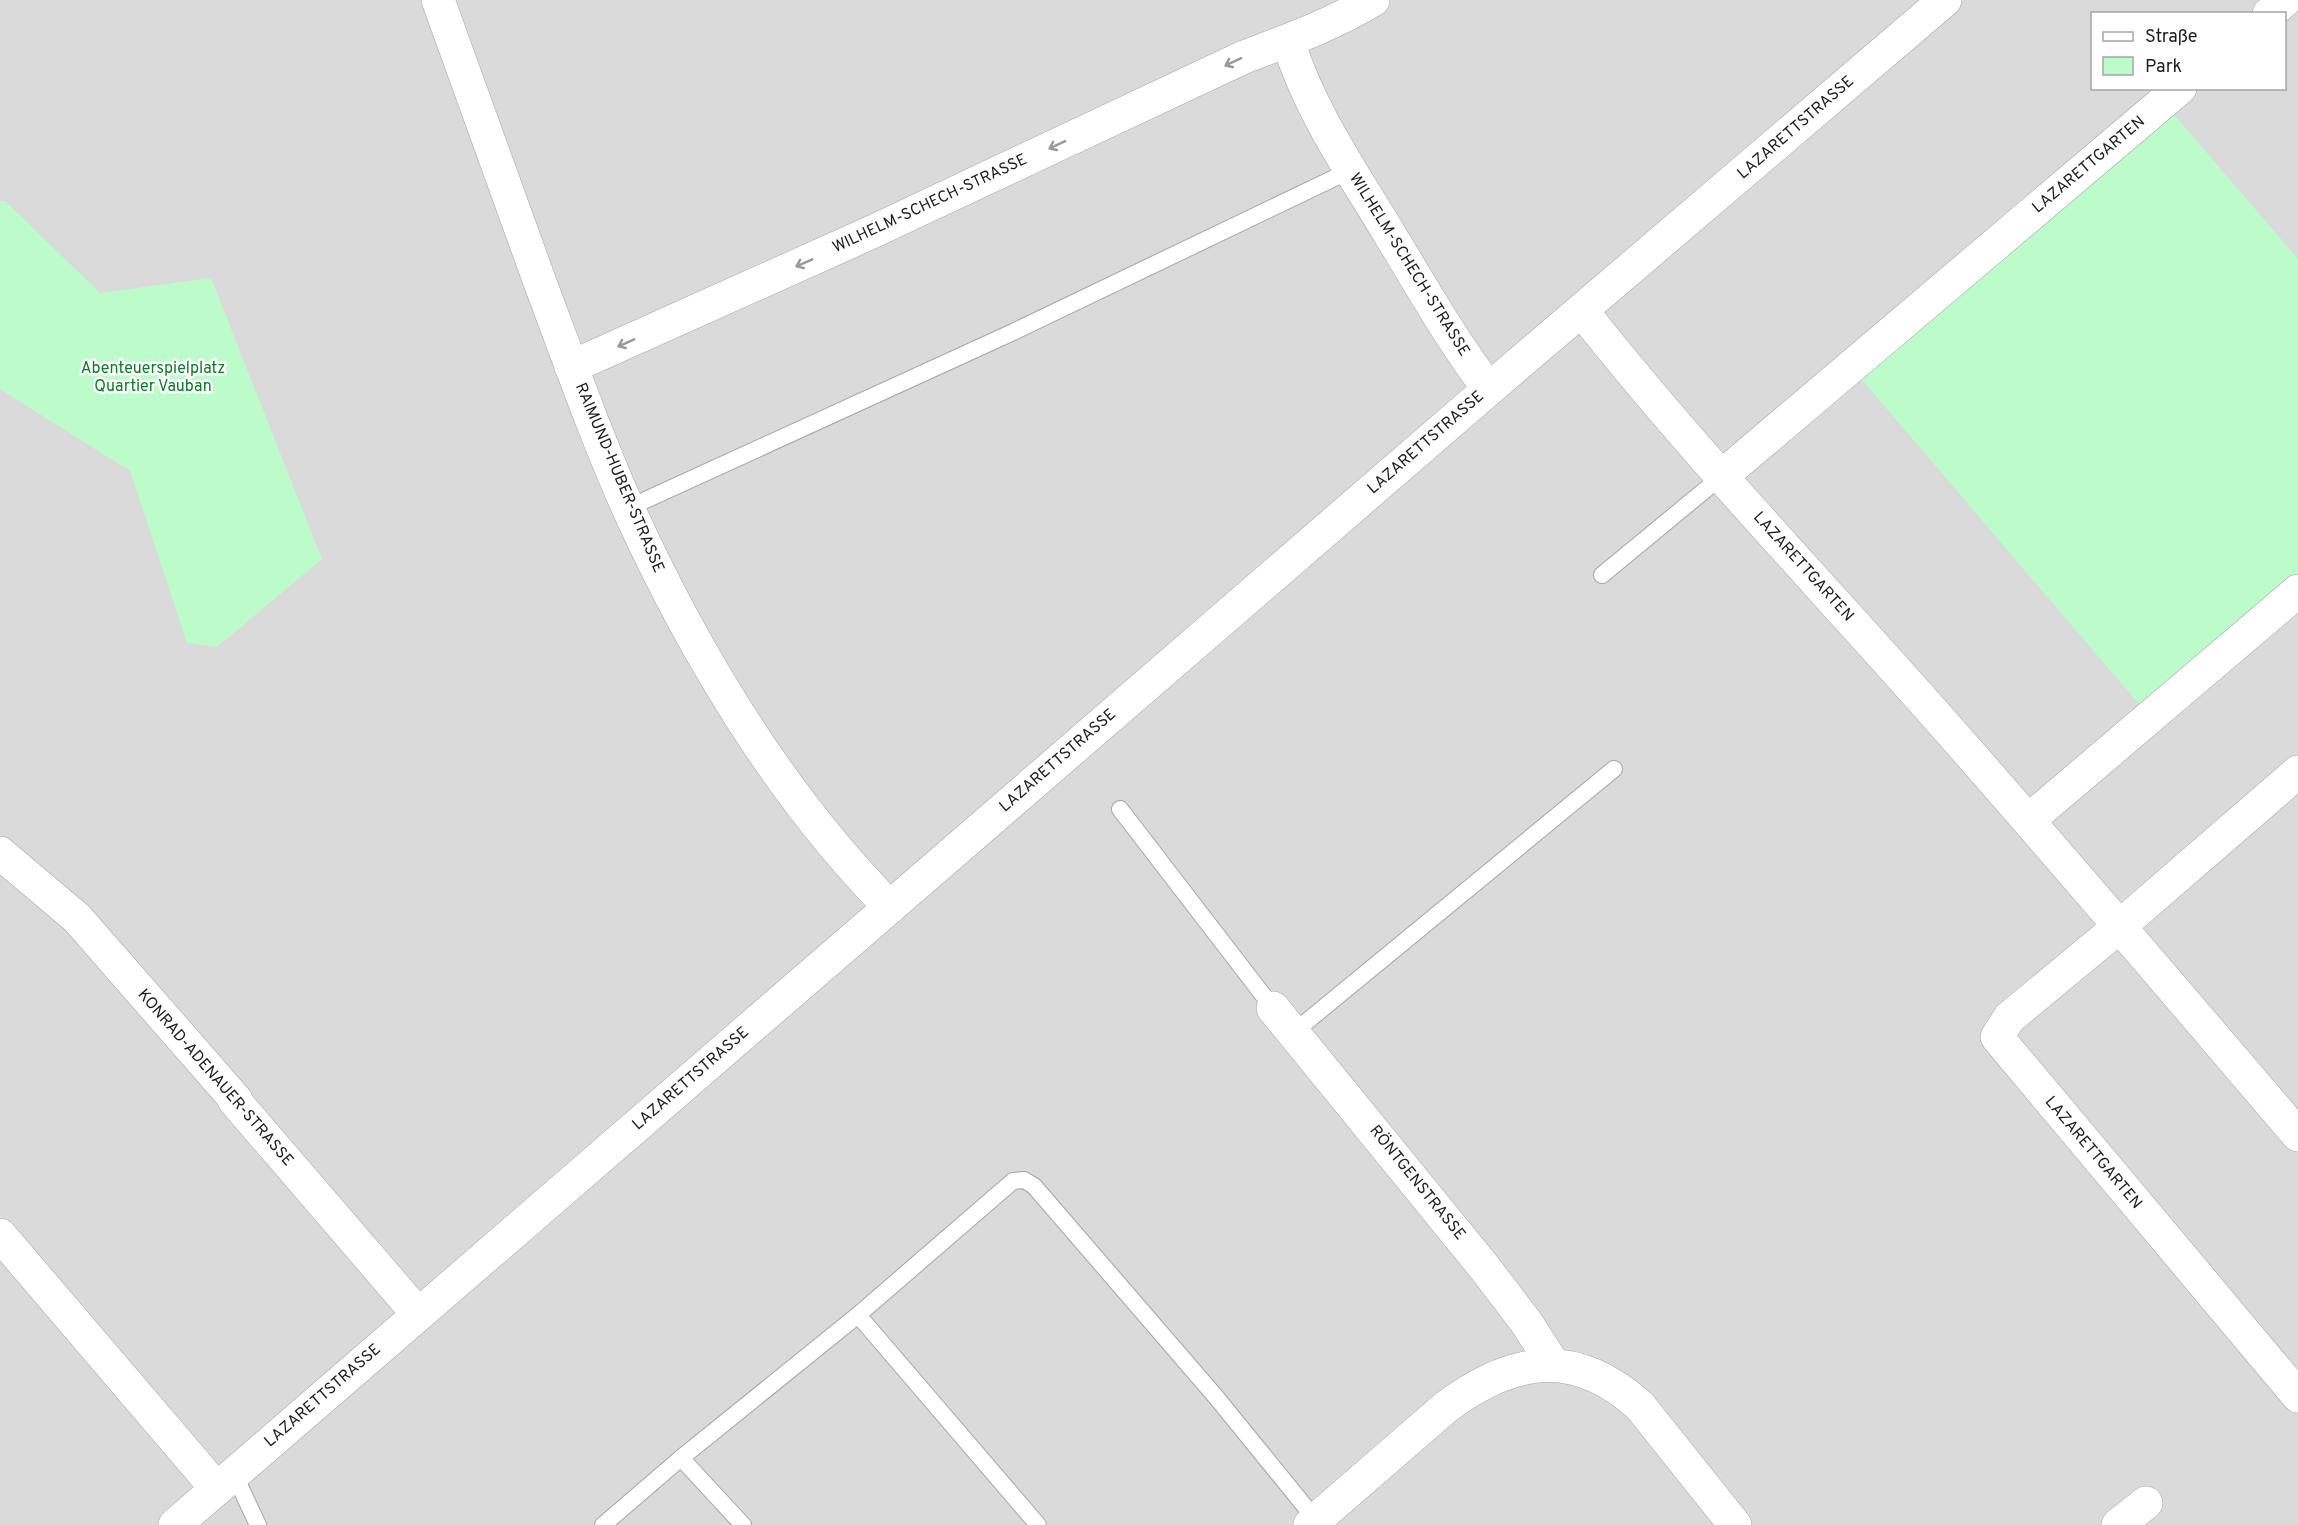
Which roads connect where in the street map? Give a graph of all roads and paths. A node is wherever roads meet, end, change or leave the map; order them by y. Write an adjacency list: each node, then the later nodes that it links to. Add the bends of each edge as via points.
1 (438, 0): 10 (street, RAIMUND-HUBER-STRASSE)
2 (1372, 0): 6 (street, WILHELM-SCHECH-STRASSE)
3 (1945, 0): 9 (street, LAZARETTSTRASSE)
4 (2285, 0): 5 (street)
5 (2271, 12)
6 (1288, 41): 8 (street, WILHELM-SCHECH-STRASSE, via 1301,80); 10 (street, WILHELM-SCHECH-STRASSE, one-way to 10, via 1242,58 872,232)
7 (2178, 90): 12 (street, LAZARETTGARTEN)
8 (1351, 170): 11 (street, WILHELM-SCHECH-STRASSE, via 1455,342); 13 (lane, via 1011,333)
9 (1582, 311): 11 (street, LAZARETTSTRASSE); 12 (street, LAZARETTGARTEN)
10 (571, 367): 13 (street, RAIMUND-HUBER-STRASSE)
11 (1489, 389): 21 (street, LAZARETTSTRASSE)
12 (1722, 476): 14 (lane); 19 (street, LAZARETTGARTEN)
13 (628, 508): 21 (street, RAIMUND-HUBER-STRASSE, via 678,609 736,708 838,851)
14 (1602, 575)
15 (2298, 591): 19 (street)
16 (1614, 769): 24 (lane)
17 (2298, 772): 22 (street, LAZARETTGARTEN)
18 (1120, 809): 23 (lane)
19 (2029, 820): 22 (street, LAZARETTGARTEN)
20 (0, 853): 27 (street, KONRAD-ADENAUER-STRASSE, via 77,918)
21 (890, 907): 27 (street, LAZARETTSTRASSE)
22 (2120, 926): 25 (street, LAZARETTGARTEN); 30 (street, LAZARETTGARTEN, via 2009,1018 1996,1037)
23 (1273, 1008): 24 (street, RÖNTGENSTRASSE)
24 (1294, 1032): 29 (street, RÖNTGENSTRASSE, via 1484,1267)
25 (2298, 1135)
26 (0, 1235): 32 (street)
27 (418, 1314): 32 (street, LAZARETTSTRASSE)
28 (858, 1315): 31 (lane); 34 (lane, via 1013,1181 1024,1180 1034,1186 1216,1397); 39 (lane)
29 (1553, 1364): 34 (street, via 1518,1370 1469,1390); 40 (street, via 1580,1369 1623,1390)
30 (2298, 1396)
31 (681, 1458): 37 (lane); 38 (lane)
32 (225, 1481): 35 (street, LAZARETTSTRASSE); 36 (lane)
33 (2146, 1503): 41 (street)
34 (1313, 1523)
35 (175, 1525)
36 (258, 1525)
37 (603, 1525)
38 (743, 1525)
39 (1038, 1525)
40 (1735, 1525)
41 (2118, 1525)

